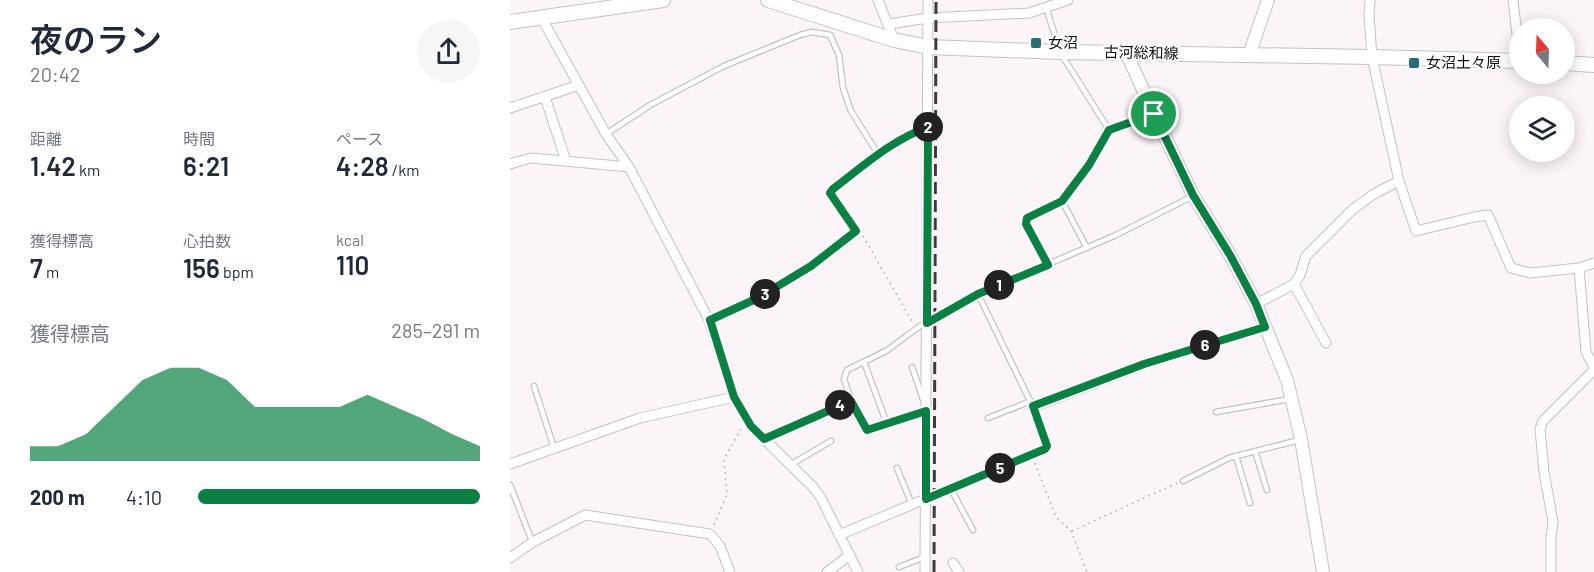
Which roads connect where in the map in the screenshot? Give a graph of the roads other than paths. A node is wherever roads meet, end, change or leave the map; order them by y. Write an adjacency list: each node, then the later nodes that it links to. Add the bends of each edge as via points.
1 (663, 0): 9 (main road)
2 (768, 0): 16 (main road, 古河総和線)
3 (878, 0): 15 (street)
4 (928, 0): 12 (street)
5 (1068, 0): 10 (street)
6 (1268, 0): 20 (street)
7 (1370, 0): 21 (street)
8 (1513, 0): 13 (street)
9 (579, 6): 11 (main road)
10 (1046, 7): 12 (street, via 1029,13); 18 (lane)
11 (541, 17): 14 (main road); 25 (street)
12 (928, 18): 15 (street); 17 (street)
13 (1515, 18)
14 (510, 22)
15 (889, 24): 16 (street)
16 (894, 40): 17 (main road, 古河総和線)
17 (928, 47): 18 (main road, 古河総和線); 29 (street)
18 (1060, 52): 19 (main road, 古河総和線); 30 (lane)
19 (1126, 52): 20 (main road, 古河総和線); 28 (street)
20 (1249, 55): 21 (main road, 古河総和線)
21 (1372, 57): 22 (main road, 古河総和線); 36 (street)
22 (1509, 61)
23 (1575, 63): 24 (main road)
24 (1594, 64)
25 (579, 85): 26 (street); 31 (street)
26 (545, 97): 27 (street); 33 (street)
27 (510, 108)
28 (1154, 114): 30 (lane); 37 (street)
29 (928, 127): 32 (lane); 47 (street)
30 (1109, 130): 38 (lane)
31 (606, 134): 32 (lane, via 652,104 724,66 812,32 830,35 839,55 843,88 851,111); 35 (street)
32 (878, 154): 46 (lane, via 830,193 856,231 811,266 758,298)
33 (566, 161): 34 (street, via 531,158); 35 (street)
34 (510, 164)
35 (629, 167): 46 (street)
36 (1399, 181): 42 (street, via 1416,231 1488,215 1511,268 1530,273); 43 (street, via 1353,209 1306,256)
37 (1193, 195): 39 (lane); 45 (street)
38 (1062, 201): 39 (lane); 41 (lane, via 1027,218 1026,224)
39 (1087, 248): 41 (lane)
40 (1594, 263): 42 (street)
41 (1048, 265): 44 (lane)
42 (1579, 268): 49 (street)
43 (1294, 284): 45 (street); 50 (street)
44 (978, 294): 47 (lane); 58 (lane)
45 (1256, 304): 48 (street)
46 (710, 320): 55 (street)
47 (924, 325): 51 (lane); 59 (street)
48 (1265, 327): 56 (street); 58 (street)
49 (1589, 333): 53 (street, via 1586,352)
50 (1326, 343)
51 (864, 362): 57 (lane, via 847,370 844,379); 62 (lane)
52 (912, 367): 59 (lane)
53 (1594, 368): 93 (street, via 1543,421 1540,429 1553,522)
54 (534, 386): 66 (lane)
55 (734, 397): 63 (street); 66 (street, via 640,418)
56 (1292, 399): 60 (lane); 64 (street)
57 (851, 401): 62 (lane, via 867,430); 63 (lane)
58 (1032, 404): 61 (lane); 74 (street, via 1045,449)
59 (926, 409): 62 (lane); 76 (street)
60 (1216, 412)
61 (988, 418)
62 (887, 424)
63 (764, 439): 70 (street)
64 (1301, 439): 67 (lane); 92 (street)
65 (831, 441): 70 (lane)
66 (554, 448): 69 (street)
67 (1255, 451): 68 (lane); 75 (lane)
68 (1236, 456): 72 (lane); 77 (lane)
69 (510, 464)
70 (790, 465): 80 (street, via 821,498)
71 (897, 468): 78 (lane)
72 (1183, 481)
73 (510, 485): 81 (lane)
74 (951, 489): 76 (street); 79 (lane)
75 (1267, 490)
76 (926, 499): 78 (street); 83 (street)
77 (1250, 503)
78 (912, 505): 80 (street)
79 (973, 530)
80 (839, 535): 82 (street)
81 (533, 542): 84 (street); 87 (street, via 585,515 710,534 720,546)
82 (850, 555): 88 (street); 89 (street)
83 (925, 557): 86 (lane); 90 (street)
84 (510, 558)
85 (952, 563): 91 (street)
86 (899, 567)
87 (730, 572)
88 (827, 572)
89 (858, 572)
90 (925, 572)
91 (959, 572)
92 (1323, 572)
93 (1551, 572)

